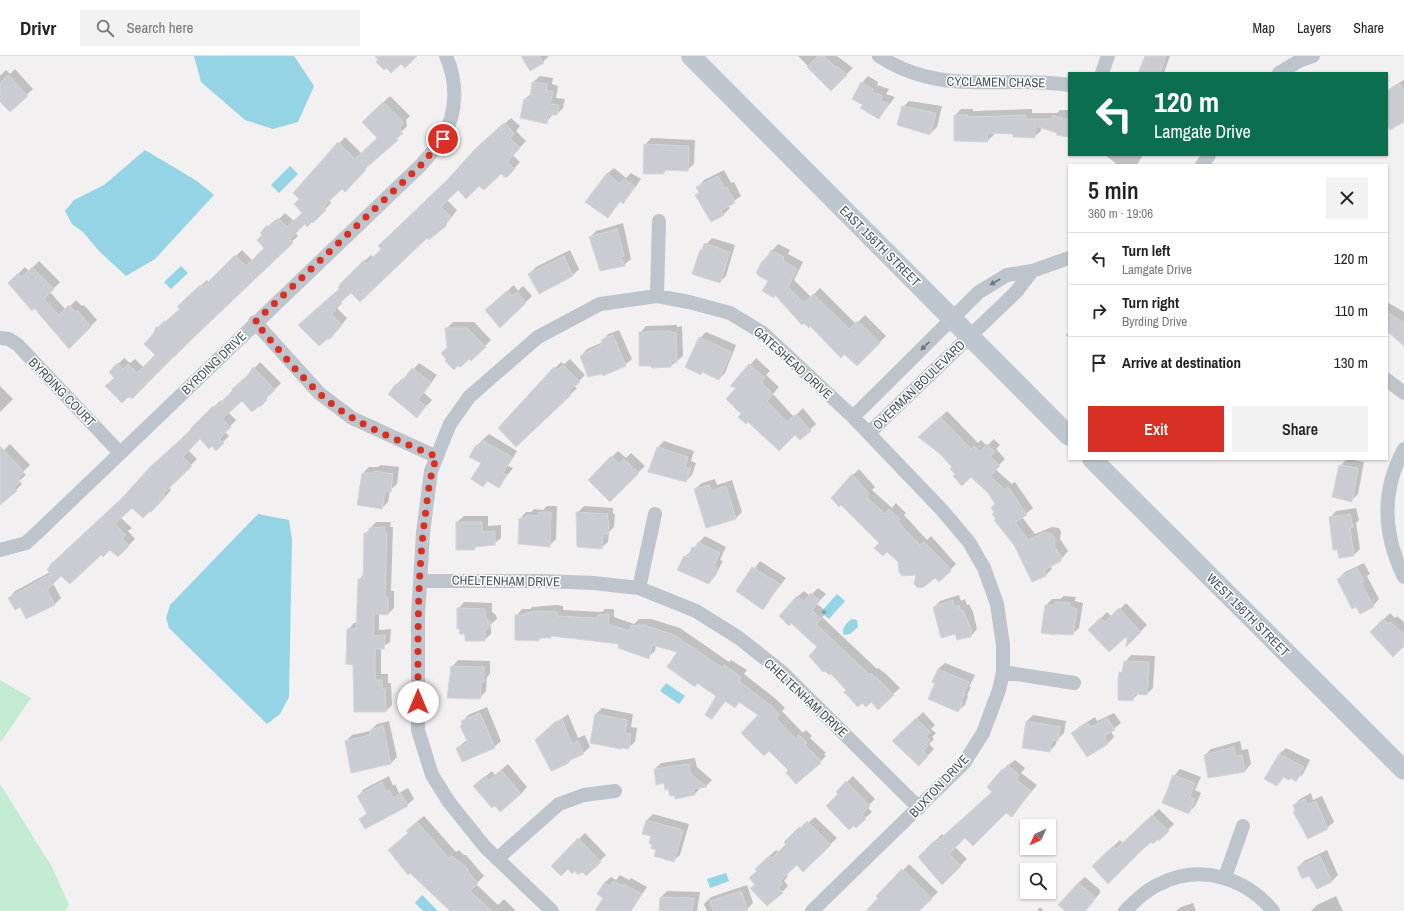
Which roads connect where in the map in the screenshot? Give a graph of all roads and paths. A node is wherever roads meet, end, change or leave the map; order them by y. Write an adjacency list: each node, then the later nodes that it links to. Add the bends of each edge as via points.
1 (446, 56): 14 (street, BYRDING DRIVE, via 455,90 453,113 443,139 421,165)
2 (691, 56): 13 (street, EAST 156TH STREET)
3 (879, 56): 8 (street, CYCLAMEN CHASE, via 905,70 939,81)
4 (1108, 56): 6 (street)
5 (1313, 56): 7 (street)
6 (1102, 72)
7 (1281, 72)
8 (1068, 85)
9 (658, 221): 12 (street)
10 (1068, 258): 11 (street)
11 (1032, 272): 13 (street, one-way to 13, via 1007,275 979,292); 15 (street, OVERMAN BOULEVARD, via 1017,291)
12 (657, 296): 19 (street, GATESHEAD DRIVE, via 730,313 763,333); 24 (street, GATESHEAD DRIVE, via 600,304 538,338 469,397 450,424)
13 (952, 318): 15 (street, EAST 156TH STREET); 19 (street, one-way to 19)
14 (255, 322): 23 (street, BYRDING DRIVE); 24 (street, via 319,393 352,418)
15 (970, 336): 20 (street, OVERMAN BOULEVARD); 21 (street, EAST 156TH STREET)
16 (0, 338): 23 (street, BYRDING COURT, via 9,339 18,345)
17 (1388, 381): 18 (street)
18 (1404, 393)
19 (853, 417): 20 (street, GATESHEAD DRIVE)
20 (869, 433): 31 (street, BUXTON DRIVE, via 942,510 969,542 984,568 998,604 1003,645)
21 (1068, 435)
22 (1404, 449): 28 (street, via 1392,473 1387,501 1392,548)
23 (120, 453): 27 (street, BYRDING DRIVE, via 26,543)
24 (437, 457): 29 (street, GATESHEAD DRIVE, via 431,471)
25 (1093, 460): 33 (street, WEST 156TH STREET)
26 (655, 514): 30 (street)
27 (0, 550)
28 (1404, 577)
29 (420, 580): 30 (street, CHELTENHAM DRIVE, via 544,581); 37 (street, GATESHEAD DRIVE, via 418,730 432,775 449,802)
30 (639, 588): 35 (street, CHELTENHAM DRIVE, via 696,611 739,638 782,672)
31 (1002, 672): 32 (street); 35 (street, BUXTON DRIVE, via 999,690 983,733 964,763)
32 (1074, 683)
33 (1404, 770)
34 (615, 791): 37 (street, via 584,795 559,804)
35 (919, 808): 40 (street, BUXTON DRIVE)
36 (1243, 826): 38 (street)
37 (497, 858): 39 (street)
38 (1225, 877): 41 (street, via 1203,874 1182,876 1162,882 1144,893); 42 (street, via 1244,885)
39 (552, 911)
40 (812, 911)
41 (1125, 911)
42 (1273, 911)

